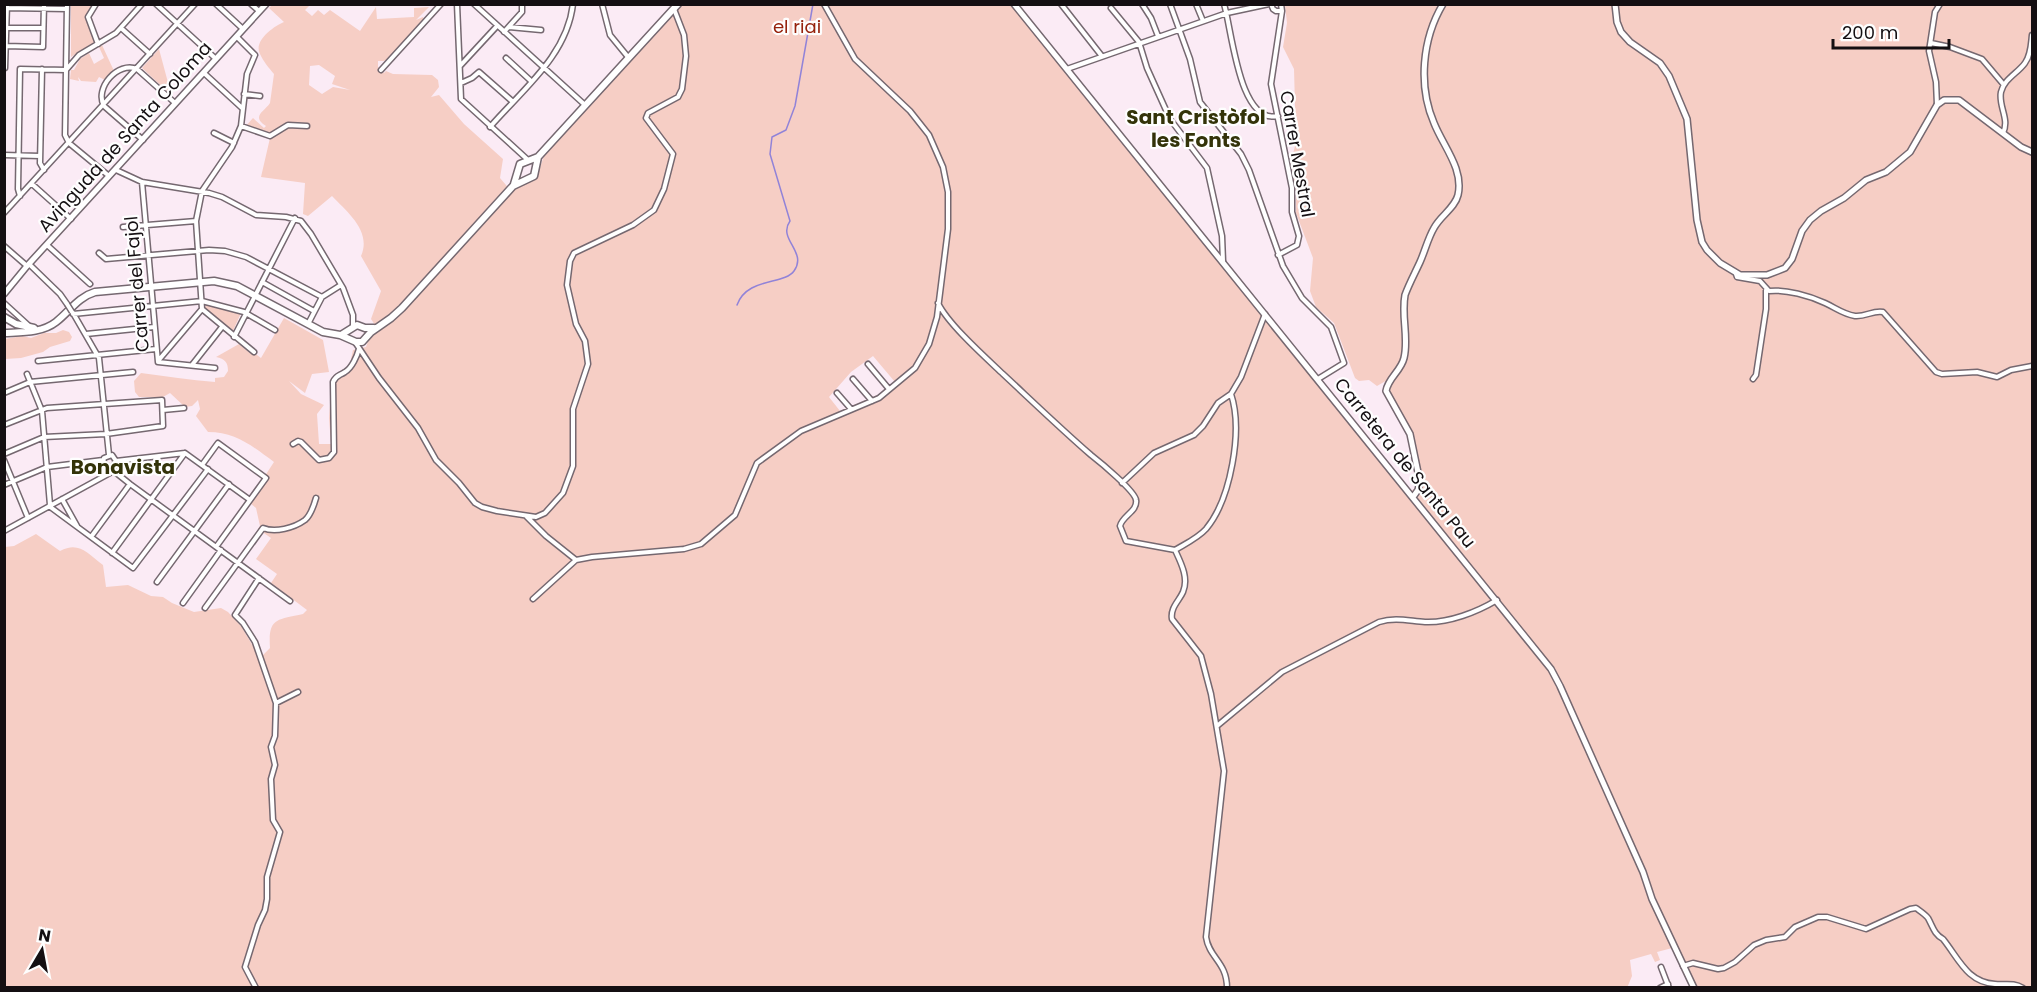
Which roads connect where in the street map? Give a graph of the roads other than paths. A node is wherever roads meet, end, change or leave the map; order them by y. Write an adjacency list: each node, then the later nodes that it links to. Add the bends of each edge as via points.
1 (96, 4): 51 (street, via 88,17)
2 (142, 4): 41 (street)
3 (156, 4): 36 (street)
4 (195, 4): 36 (street)
5 (216, 4): 42 (street)
6 (251, 4): 33 (street)
7 (266, 4): 33 (main road, Avinguda de Santa Coloma)
8 (441, 4): 65 (street)
9 (457, 4): 58 (street)
10 (474, 4): 37 (street)
11 (522, 4): 38 (street, via 522,12)
12 (573, 4): 59 (street, via 565,36)
13 (602, 4): 55 (street, via 610,35)
14 (824, 4): 129 (street, via 855,59 910,111 929,135 943,167 948,229)
15 (1014, 4): 63 (main road, Carretera de Santa Pau)
16 (1061, 4): 54 (street)
17 (1142, 4): 47 (street)
18 (1170, 4): 43 (street)
19 (1196, 4): 35 (street)
20 (1224, 4): 34 (street)
21 (1270, 4): 32 (street, via 1276,11); 34 (street)
22 (1281, 4): 32 (street, Carrer Mestral)
23 (1443, 4): 200 (main road, via 1425,50 1426,95 1434,125 1452,159 1458,197 1433,229 1405,295 1404,359 1386,391 1410,435 1420,482)
24 (1615, 4): 118 (main road, via 1621,32 1660,63 1669,76 1687,119 1700,237 1720,263)
25 (1940, 4): 50 (street, via 1935,12)
26 (25, 6): 28 (street); 29 (street)
27 (676, 6): 55 (main road); 207 (street, via 686,56 682,89 678,97 648,113 646,118 673,154 671,168 654,210 571,256 567,285 576,323 585,341 588,364 573,410 573,466 555,504 536,517)
28 (6, 7): 39 (street)
29 (44, 7): 30 (street); 40 (street)
30 (67, 7): 64 (street)
31 (1111, 8): 49 (street)
32 (1282, 11): 78 (street, Carrer Mestral, via 1272,78)
33 (259, 12): 42 (main road, Avinguda de Santa Coloma)
34 (1227, 13): 35 (street); 78 (street, via 1250,101 1264,116)
35 (1203, 21): 43 (street)
36 (178, 24): 53 (street); 57 (street)
37 (498, 26): 45 (street); 58 (street)
38 (509, 27): 44 (street); 45 (street)
39 (6, 28): 40 (street); 52 (street)
40 (43, 28): 52 (street, via 43,47)
41 (121, 28): 51 (street); 53 (street)
42 (244, 29): 48 (main road, Avinguda de Santa Coloma)
43 (1180, 29): 47 (street); 114 (street, via 1198,98 1244,161)
44 (541, 30)
45 (504, 32): 59 (street)
46 (2032, 35): 69 (street, via 2026,62)
47 (1158, 36): 49 (street)
48 (237, 37): 57 (main road, Avinguda de Santa Coloma); 70 (street, via 255,55)
49 (1140, 42): 54 (street); 115 (street, via 1167,114 1209,174)
50 (1931, 43): 69 (street, via 1982,59); 75 (street)
51 (98, 44): 64 (street, via 79,55)
52 (6, 46): 60 (street)
53 (150, 54): 62 (street)
54 (1101, 55): 63 (street)
55 (628, 57): 74 (main road)
56 (506, 58): 67 (street)
57 (217, 59): 66 (main road, Avinguda de Santa Coloma)
58 (460, 66): 68 (street)
59 (543, 68): 67 (street); 74 (street)
60 (5, 69)
61 (42, 69): 64 (street); 90 (street, via 20,69); 91 (street)
62 (137, 69): 73 (street); 76 (street); 76 (street, via 123,69 109,79 101,97)
63 (1067, 69): 115 (main road, Carretera de Santa Pau)
64 (66, 70): 85 (street, via 65,130)
65 (381, 70)
66 (204, 73): 73 (main road, Avinguda de Santa Coloma); 77 (street)
67 (531, 81): 72 (street)
68 (461, 83): 72 (street, via 480,72); 81 (street, via 461,99)
69 (2004, 85): 83 (street)
70 (244, 94): 71 (street); 77 (street)
71 (260, 96)
72 (512, 101): 81 (street)
73 (176, 104): 84 (main road, Avinguda de Santa Coloma)
74 (586, 105): 92 (main road)
75 (1937, 105): 83 (main road, via 1948,99 1959,100); 118 (main road, via 1910,152 1886,172 1866,180 1810,220 1785,268 1756,276)
76 (104, 106): 84 (street); 85 (street)
77 (243, 108): 79 (street)
78 (1278, 116): 114 (street, Carrer Mestral, via 1299,236 1297,245)
79 (241, 126): 80 (street, via 270,136 288,125); 86 (street)
80 (307, 126)
81 (490, 127): 87 (street)
82 (214, 133): 86 (street)
83 (2003, 133): 88 (main road)
84 (143, 140): 94 (main road, Avinguda de Santa Coloma)
85 (69, 143): 93 (street); 96 (street)
86 (234, 143): 101 (street)
87 (515, 149): 92 (street); 95 (street)
88 (2032, 152)
89 (4, 155): 90 (street)
90 (18, 155): 91 (street); 102 (street)
91 (40, 156): 93 (street)
92 (532, 163): 95 (main road, via 524,162); 97 (main road, via 534,176)
93 (44, 170): 99 (street)
94 (116, 170): 96 (main road, Avinguda de Santa Coloma); 98 (street)
95 (519, 170): 97 (main road); 100 (main road)
96 (109, 177): 105 (main road, Avinguda de Santa Coloma)
97 (525, 179): 100 (main road)
98 (142, 182): 101 (street); 107 (street, Carrer del Fajol)
99 (32, 184): 102 (street); 105 (street)
100 (513, 186): 142 (main road, via 402,308)
101 (202, 191): 104 (street, via 256,215); 106 (street)
102 (20, 196): 103 (street)
103 (4, 213)
104 (295, 218): 117 (street); 122 (street, via 305,225)
105 (71, 219): 109 (main road, Avinguda de Santa Coloma)
106 (196, 221): 107 (street); 111 (street)
107 (145, 225): 108 (street); 113 (street, Carrer del Fajol)
108 (123, 227)
109 (47, 245): 116 (main road, Avinguda de Santa Coloma); 121 (street)
110 (4, 246): 116 (street)
111 (198, 251): 113 (street); 117 (street, via 231,252); 119 (street)
112 (99, 253): 113 (street, via 106,259)
113 (148, 255): 123 (street, Carrer del Fajol)
114 (1278, 255): 168 (street, via 1302,298 1331,327 1343,358 1344,363)
115 (1224, 262): 135 (main road, Carretera de Santa Pau)
116 (28, 265): 125 (main road, Avinguda de Santa Coloma); 134 (street, bridge, via 60,294)
117 (268, 269): 120 (street); 127 (street)
118 (1736, 273): 124 (street, via 1744,280 1760,281)
119 (200, 282): 123 (main road); 126 (main road, via 237,286); 128 (street)
120 (262, 282): 126 (street); 133 (street)
121 (90, 284)
122 (341, 285): 127 (street); 145 (street, via 353,315)
123 (151, 286): 131 (street, Carrer del Fajol); 139 (main road, via 90,293)
124 (1766, 289): 162 (street, via 1824,302 1852,315 1883,312 1942,374 1969,372 1997,377); 169 (street)
125 (5, 292)
126 (255, 296): 136 (street); 138 (main road)
127 (322, 297): 133 (street)
128 (202, 301): 131 (street); 132 (street); 136 (street)
129 (938, 302): 171 (street, via 929,344 915,368); 196 (street, via 984,357)
130 (4, 303): 143 (street, via 27,324)
131 (152, 305): 134 (street); 140 (street, Carrer del Fajol)
132 (202, 309): 141 (street); 159 (street)
133 (314, 311): 138 (street)
134 (73, 313): 148 (street)
135 (1265, 313): 168 (main road, Carretera de Santa Pau); 174 (street)
136 (246, 314): 146 (street); 150 (street)
137 (4, 317): 143 (main road, via 21,326)
138 (307, 325): 149 (main road)
139 (50, 326): 143 (main road); 147 (main road)
140 (154, 327): 148 (street); 153 (street, Carrer del Fajol)
141 (222, 327): 150 (street); 161 (street)
142 (377, 327): 144 (main road); 151 (main road)
143 (38, 328)
144 (364, 328): 145 (main road, via 359,325); 151 (main road)
145 (352, 329): 149 (main road); 152 (main road)
146 (275, 330)
147 (4, 333)
148 (86, 334): 155 (street)
149 (340, 335): 152 (main road)
150 (234, 337): 154 (street)
151 (365, 338): 152 (main road); 156 (street)
152 (355, 343): 156 (street); 157 (street)
153 (156, 349): 155 (street); 159 (street, Carrer del Fajol)
154 (254, 352)
155 (98, 354): 158 (street); 166 (street)
156 (365, 356): 157 (street); 207 (street, via 418,428 436,460 475,503)
157 (355, 359): 184 (street, via 347,372 335,377 332,386 334,452 319,460 301,442)
158 (38, 361)
159 (158, 362): 161 (street, Carrer del Fajol)
160 (868, 364): 171 (street)
161 (192, 366): 163 (street, Carrer del Fajol)
162 (2032, 366)
163 (215, 368)
164 (133, 372): 166 (street)
165 (27, 374): 170 (street)
166 (101, 375): 170 (street); 176 (street)
167 (853, 379): 175 (street)
168 (1318, 379): 200 (main road, Carretera de Santa Pau)
169 (1753, 379)
170 (30, 382): 172 (street); 180 (street)
171 (889, 389): 175 (street)
172 (4, 393)
173 (837, 393): 178 (street)
174 (1232, 394): 196 (street, via 1218,403 1194,435 1154,453); 215 (street, via 1236,446 1225,494 1206,529)
175 (872, 401): 178 (street)
176 (104, 404): 179 (street, via 162,400); 180 (street); 182 (street)
177 (184, 408): 179 (street)
178 (851, 409): 217 (street, via 793,436 757,463 735,515 700,544)
179 (162, 410): 182 (street, via 164,426)
180 (42, 411): 181 (street); 183 (street)
181 (4, 425)
182 (106, 434): 183 (street); 187 (street)
183 (45, 437): 186 (street); 192 (street)
184 (292, 444)
185 (185, 453): 190 (street); 191 (street); 203 (street)
186 (4, 454)
187 (109, 455): 189 (street); 190 (street)
188 (4, 460): 195 (street)
189 (103, 460): 192 (street); 193 (street, via 105,466)
190 (117, 461): 193 (street)
191 (202, 465): 194 (street); 204 (street, via 218,443 266,478)
192 (47, 467): 195 (street); 205 (street)
193 (112, 468): 197 (street); 202 (street)
194 (208, 469): 198 (street); 206 (street)
195 (13, 481): 199 (street); 208 (street)
196 (1122, 483): 215 (street, via 1137,503 1121,521 1126,541)
197 (130, 484): 203 (street); 212 (street)
198 (229, 484): 204 (street); 211 (street)
199 (4, 485)
200 (1413, 497): 222 (main road, Carretera de Santa Pau)
201 (316, 498): 218 (street, via 304,520 279,531 263,528)
202 (62, 499): 205 (street); 209 (street)
203 (152, 499): 206 (street); 216 (street)
204 (250, 500): 213 (street)
205 (49, 506): 208 (street); 209 (street)
206 (173, 515): 211 (street); 216 (street, via 133,568)
207 (526, 515): 217 (street)
208 (28, 518): 210 (street)
209 (77, 527): 212 (street)
210 (4, 531)
211 (195, 531): 213 (street); 220 (street)
212 (91, 537): 216 (street)
213 (216, 547): 214 (street)
214 (221, 550): 218 (street); 224 (street)
215 (1175, 550): 228 (street, via 1185,580 1172,619 1201,656)
216 (112, 553)
217 (576, 560): 221 (street)
218 (238, 562): 219 (street); 225 (street)
219 (259, 578): 223 (street); 227 (street, via 235,615 255,642)
220 (157, 582)
221 (533, 599)
222 (1497, 600): 228 (street, via 1436,622 1379,622 1282,672); 229 (main road, Carretera de Santa Pau, via 1540,653 1560,686)
223 (290, 601)
224 (183, 603)
225 (205, 608)
226 (298, 692): 227 (street)
227 (276, 703): 232 (street, via 271,747 275,765 271,779 273,820 280,832 267,877 265,910 246,967)
228 (1216, 727): 233 (street, via 1224,776 1206,938 1226,974)
229 (1683, 966): 235 (main road, Carretera de Santa Pau); 236 (street, via 1693,963 1724,968 1754,945 1785,937 1818,917 1866,929 1916,908 1969,975 1978,981)
230 (1661, 968): 231 (street)
231 (1669, 986): 234 (street)
232 (256, 987)
233 (1227, 987)
234 (1660, 987)
235 (1694, 987)
236 (2023, 987)

